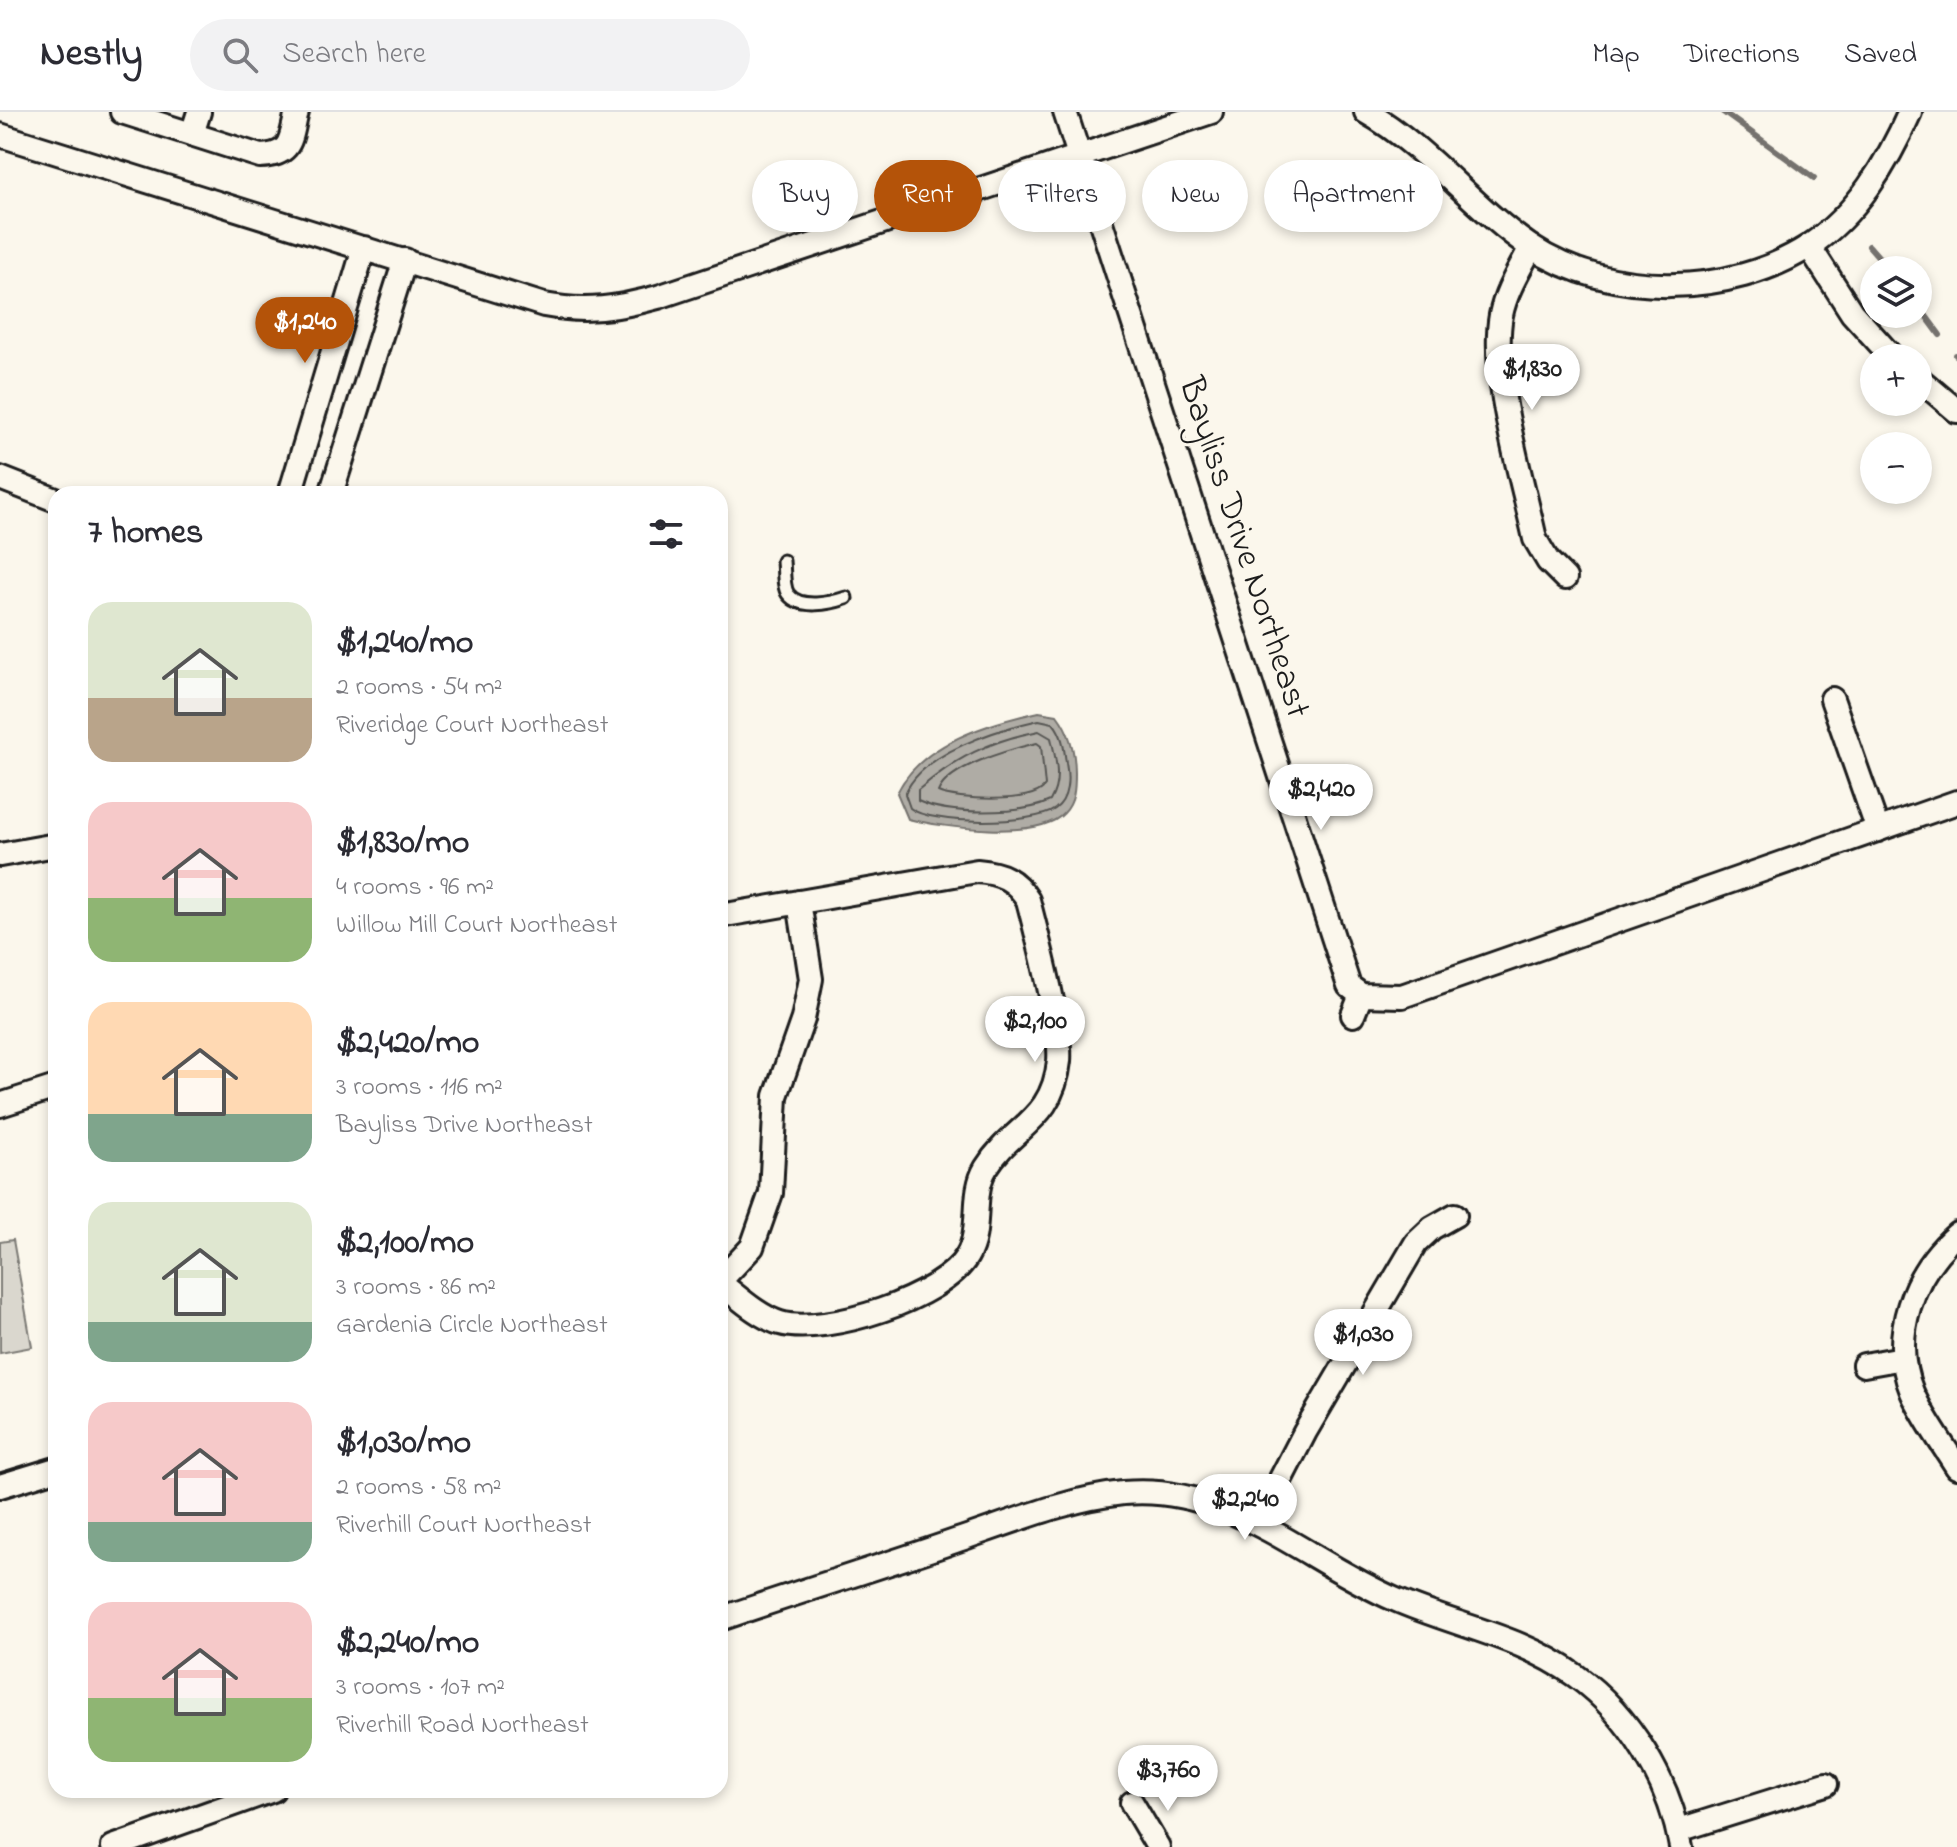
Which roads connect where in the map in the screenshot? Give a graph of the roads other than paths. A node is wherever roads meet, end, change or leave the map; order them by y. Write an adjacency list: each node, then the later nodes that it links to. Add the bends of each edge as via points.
1 (122, 112): 8 (street)
2 (199, 112): 8 (street)
3 (297, 112): 8 (street, via 287,149 278,155 260,156)
4 (1065, 112): 10 (street, Bayliss Drive Northeast)
5 (1211, 112): 10 (street)
6 (1366, 112): 12 (street)
7 (1910, 112): 11 (street, via 1870,187)
8 (192, 134)
9 (0, 135): 13 (street)
10 (1078, 156): 14 (street, via 617,309 580,312 544,305); 27 (street, Bayliss Drive Northeast, via 1357,1005 1402,996)
11 (1809, 246): 12 (street, via 1732,277 1672,285 1604,277); 15 (street, via 1852,313)
12 (1531, 247): 23 (street, via 1501,315 1500,362 1535,539)
13 (364, 248): 14 (street); 19 (street)
14 (405, 260): 20 (street)
15 (1880, 344)
16 (1932, 390): 17 (street)
17 (1957, 411)
18 (0, 478): 21 (street)
19 (292, 486)
20 (334, 486)
21 (48, 497)
22 (783, 561): 24 (lane, via 786,588 795,599 818,604)
23 (1565, 578)
24 (846, 598)
25 (1832, 699): 27 (street)
26 (1957, 802): 27 (street, Bayliss Drive Northeast)
27 (1878, 830)
28 (48, 846): 29 (street)
29 (0, 855)
30 (799, 902): 31 (street); 36 (street, via 811,979 776,1096 771,1193 752,1247); 37 (street, via 977,871 1007,877 1028,900 1059,1059 1050,1095 1038,1116 986,1167 971,1249 942,1283 833,1325 805,1327 778,1323)
31 (728, 915)
32 (48, 1090): 33 (street)
33 (0, 1105)
34 (1455, 1215): 43 (street, via 1416,1243 1312,1419)
35 (1957, 1234): 38 (street, via 1928,1263 1916,1288)
36 (728, 1273)
37 (728, 1288)
38 (1903, 1358): 39 (street); 40 (street, via 1912,1393)
39 (1864, 1365)
40 (1957, 1467)
41 (48, 1471): 42 (street)
42 (0, 1486)
43 (1258, 1523): 44 (street, via 1213,1503 1169,1494 1124,1493 1064,1505); 48 (street, via 1394,1599 1532,1648 1577,1677 1635,1738 1658,1776)
44 (728, 1616)
45 (1826, 1784): 48 (street)
46 (255, 1798): 49 (street)
47 (1132, 1803): 51 (street)
48 (1680, 1839)
49 (158, 1840): 50 (street)
50 (113, 1847)
51 (1158, 1847)

